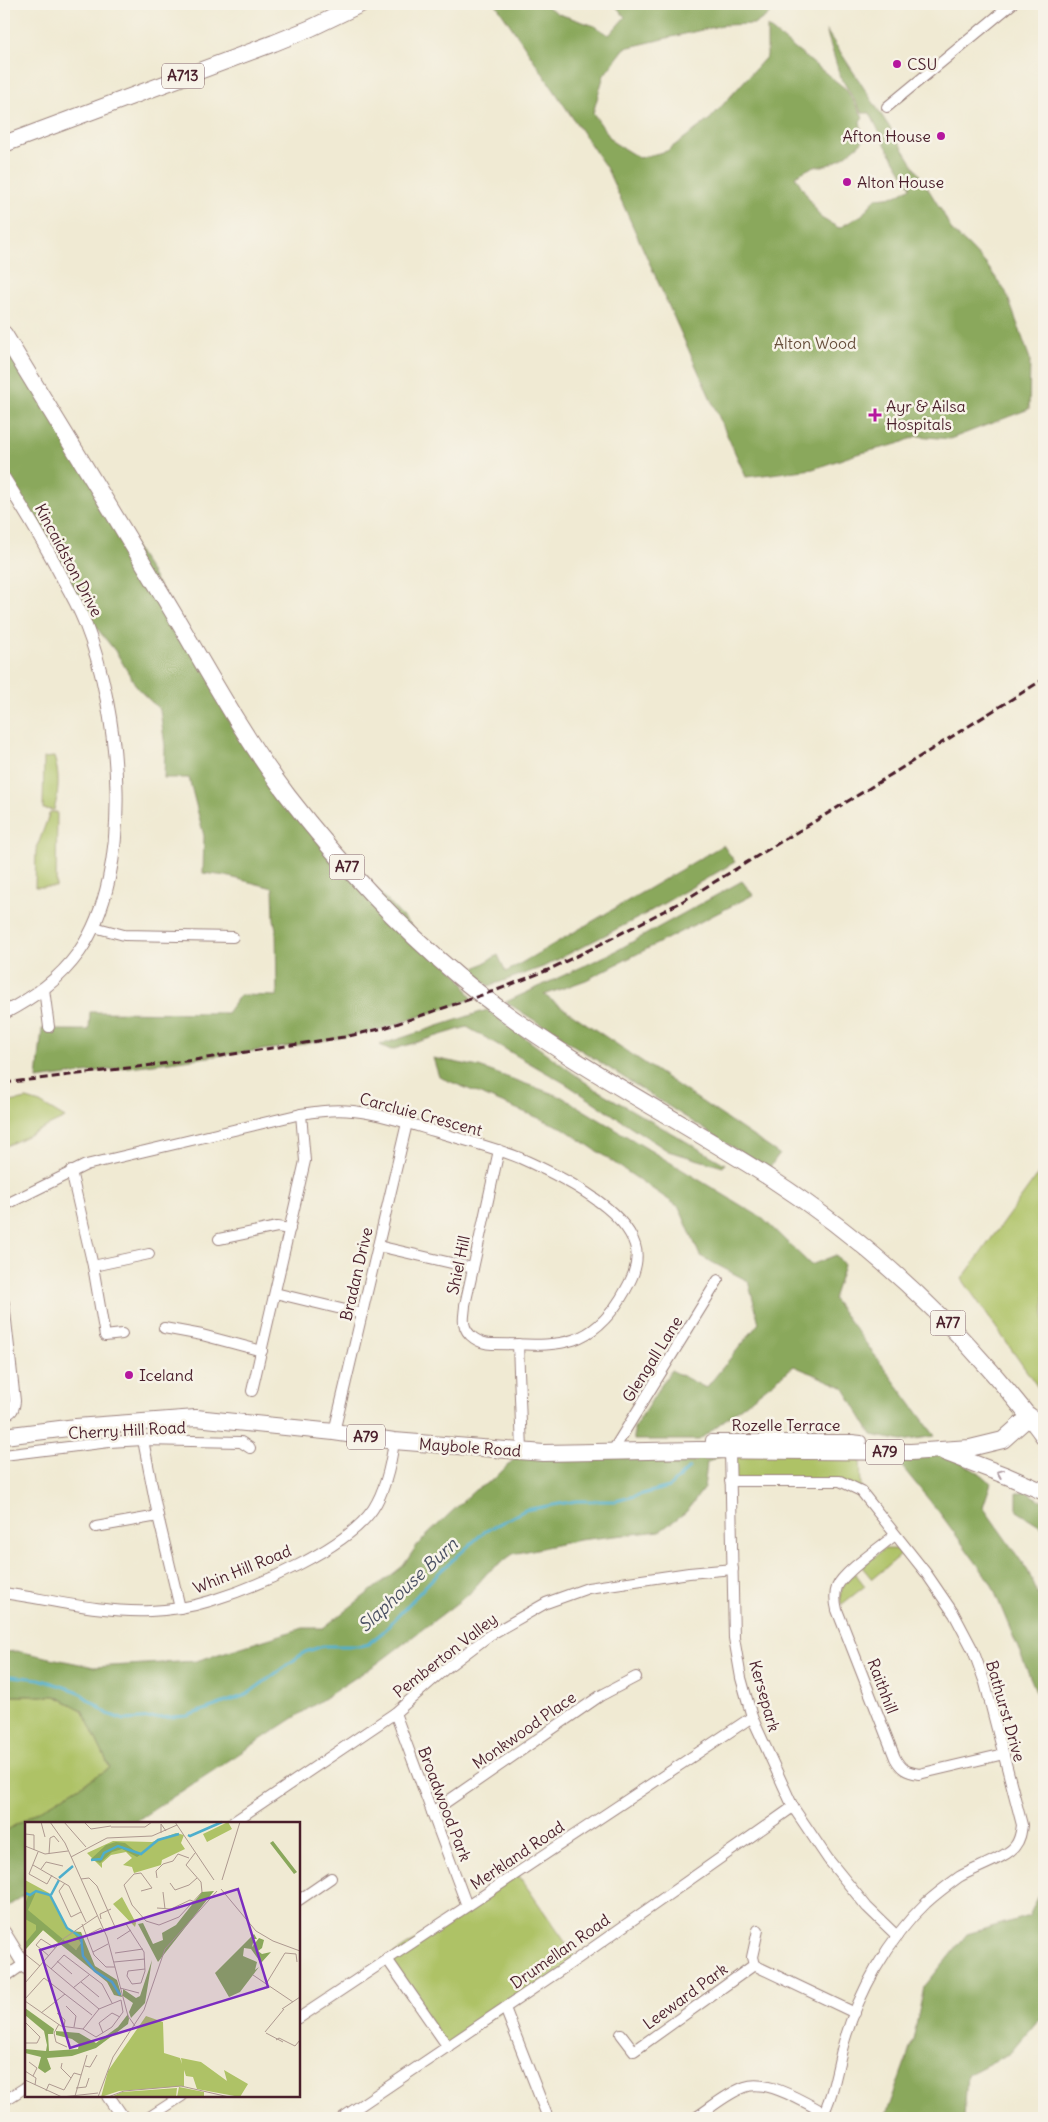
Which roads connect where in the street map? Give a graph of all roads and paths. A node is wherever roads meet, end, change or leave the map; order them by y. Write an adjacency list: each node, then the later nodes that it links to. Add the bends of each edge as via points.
1 (361, 4): 4 (main road, A713, via 283,39)
2 (1008, 5): 3 (street)
3 (887, 107)
4 (4, 144)
5 (4, 334): 34 (main road, A77, via 242,729 288,795 369,894 461,979 522,1025 563,1054 772,1179 856,1240 963,1338)
6 (4, 478): 7 (street, Kincaidston Drive, via 85,621 108,704 115,774 113,854)
7 (94, 927): 8 (street, via 124,935); 9 (street, Kincaidston Drive, via 60,976)
8 (233, 937)
9 (44, 989): 10 (street, Kincaidston Drive); 11 (street)
10 (4, 1013)
11 (49, 1027)
12 (301, 1114): 13 (street, Carcluie Crescent, via 353,1111); 15 (street, Carcluie Crescent); 17 (street, via 305,1161)
13 (407, 1123): 14 (street, Carcluie Crescent); 19 (street, Bradan Drive)
14 (499, 1150): 22 (street, Shiel Hill); 30 (street, Carcluie Crescent, via 559,1177 598,1202 628,1229 636,1246 636,1267 630,1283 603,1322 572,1342)
15 (71, 1171): 16 (street, Carcluie Crescent); 21 (street)
16 (4, 1208)
17 (290, 1229): 18 (street, via 277,1227); 24 (street)
18 (219, 1239)
19 (378, 1246): 22 (street); 27 (street, Bradan Drive)
20 (149, 1254): 21 (street)
21 (93, 1266): 29 (street, via 105,1336)
22 (473, 1268): 30 (street, Shiel Hill, via 465,1304 464,1324 469,1334 487,1344)
23 (718, 1280): 46 (street, Glengall Lane)
24 (275, 1293): 27 (street); 31 (street)
25 (4, 1303): 26 (street)
26 (4, 1314): 33 (street, via 15,1401 14,1408)
27 (362, 1314): 35 (street, Bradan Drive)
28 (164, 1328): 31 (street)
29 (122, 1334)
30 (518, 1344): 44 (street)
31 (262, 1351): 32 (street)
32 (252, 1391)
33 (4, 1415)
34 (1030, 1416): 37 (main road, A77); 43 (main road, Maybole Road / A79, via 1003,1440 970,1448)
35 (334, 1432): 36 (main road, Maybole Road / A79, via 196,1418); 39 (main road, Maybole Road / A79)
36 (4, 1436)
37 (1044, 1437)
38 (143, 1440): 40 (street, Cherry Hill Road, via 241,1442); 47 (street, Cherry Hill Road); 50 (street)
39 (394, 1441): 44 (main road, Maybole Road / A79); 55 (street, Whin Hill Road, via 384,1487 373,1509 338,1542 295,1566 210,1601)
40 (250, 1448)
41 (710, 1450): 42 (main road, Maybole Road / A79); 45 (street, Rozelle Terrace, via 711,1440 852,1440 861,1441); 46 (main road, Maybole Road / A79)
42 (730, 1450): 45 (main road, Maybole Road / A79); 48 (street, Kersepark)
43 (939, 1450): 45 (main road, Maybole Road / A79); 49 (main road, Maybole Road / A79, one-way to 43)
44 (522, 1451): 46 (main road, Maybole Road / A79)
45 (860, 1451)
46 (612, 1452)
47 (4, 1455)
48 (730, 1481): 52 (street, Bathurst Drive, via 840,1481 861,1491); 53 (street, Kersepark)
49 (1044, 1492)
50 (158, 1516): 51 (street); 55 (street)
51 (96, 1527)
52 (895, 1535): 59 (street, Bathurst Drive, via 954,1614 973,1650); 59 (street, Raithhill, via 844,1577 836,1588 834,1599 895,1758 909,1773 919,1774)
53 (732, 1569): 57 (street, Pemberton Valley, via 588,1588 546,1603 490,1635); 58 (street, Kersepark, via 734,1638)
54 (4, 1593): 55 (street, Whin Hill Road, via 120,1611)
55 (180, 1608)
56 (636, 1677): 61 (street, Monkwood Place, via 600,1696)
57 (395, 1713): 61 (street, Broadwood Park); 62 (street, Pemberton Valley)
58 (752, 1717): 60 (street, Kersepark); 65 (street, Merkland Road)
59 (1004, 1754): 68 (street, Bathurst Drive, via 1022,1825 1014,1848 959,1877 926,1903)
60 (793, 1807): 68 (street, Kersepark, via 833,1866 867,1907); 73 (street, Drumellan Road)
61 (432, 1812): 65 (street, Broadwood Park)
62 (233, 1822)
63 (331, 1878): 64 (street)
64 (300, 1899)
65 (467, 1906): 69 (street, Merkland Road)
66 (758, 1930): 70 (street, via 752,1957)
67 (4, 1932): 71 (street)
68 (897, 1936): 74 (street, Bathurst Drive, via 868,1985)
69 (387, 1959): 75 (street, Merkland Road); 77 (street)
70 (754, 1965): 74 (street); 76 (street, Leeward Park, via 636,2053)
71 (25, 1966): 72 (street)
72 (4, 1978)
73 (505, 2008): 77 (street, Drumellan Road); 86 (street)
74 (856, 2013): 82 (street, Bathurst Drive)
75 (300, 2017)
76 (621, 2034)
77 (448, 2047): 85 (street, Drumellan Road)
78 (25, 2088): 81 (street)
79 (109, 2097): 83 (street)
80 (180, 2097): 84 (street)
81 (4, 2101)
82 (823, 2115): 87 (street, via 771,2087 756,2084 733,2092)
83 (122, 2118)
84 (148, 2118)
85 (342, 2118)
86 (548, 2118)
87 (696, 2118)

